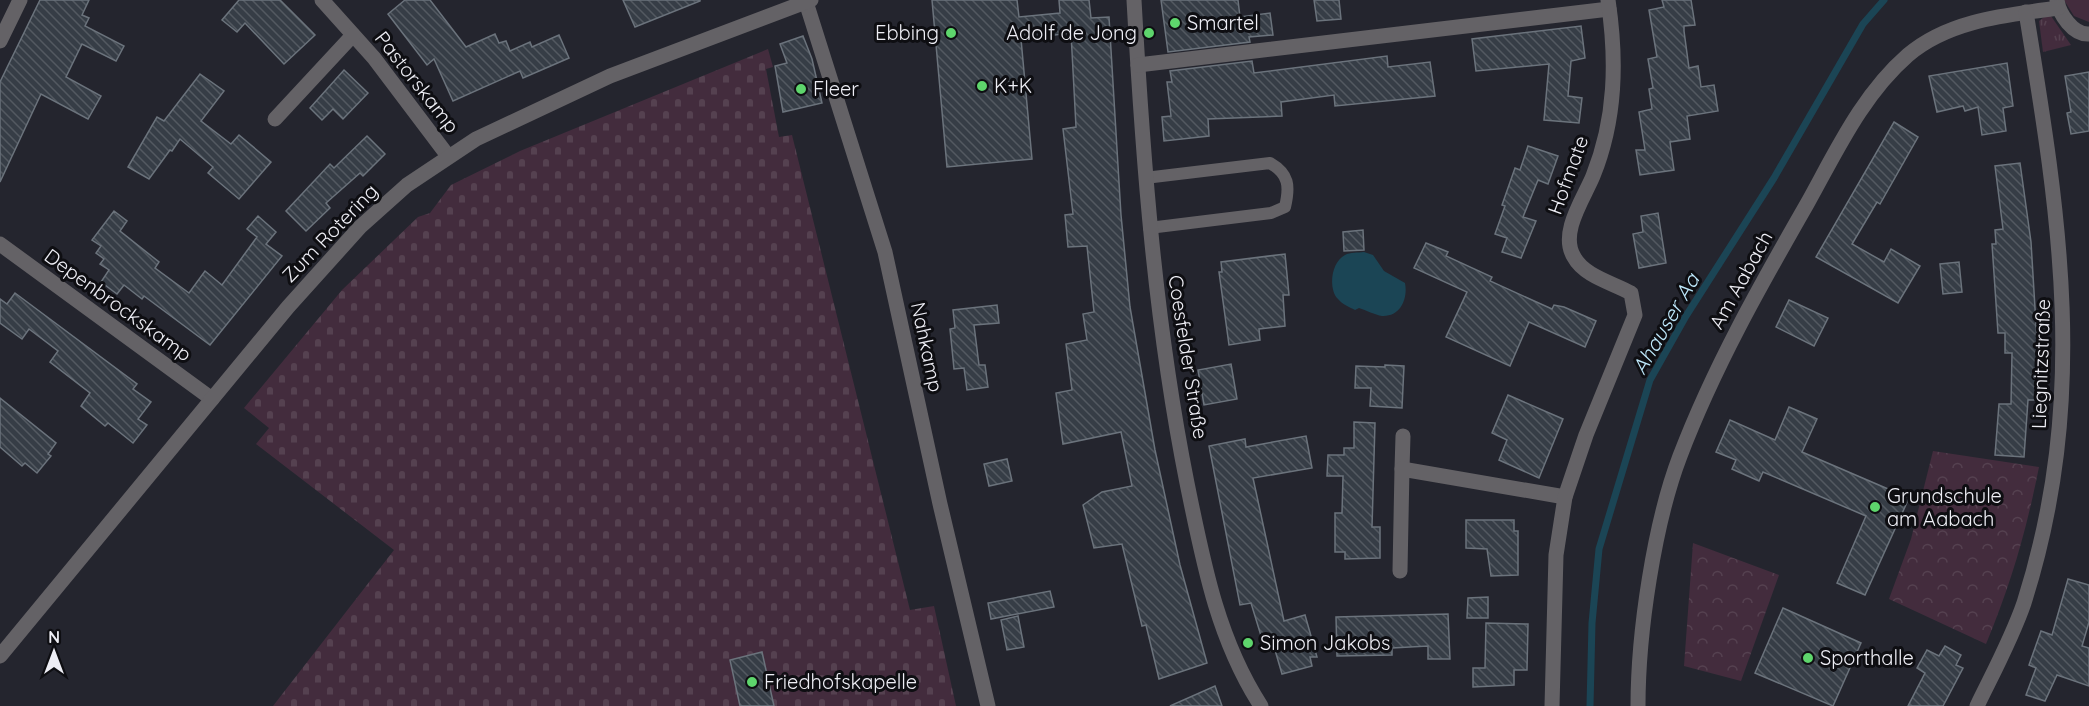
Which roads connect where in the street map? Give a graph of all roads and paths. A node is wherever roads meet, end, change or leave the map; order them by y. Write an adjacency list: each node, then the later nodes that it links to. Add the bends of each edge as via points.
1 (20, 0): 10 (street)
2 (322, 0): 9 (street, Pastorskamp)
3 (1134, 0): 11 (street, Coesfelder Straße)
4 (808, 1): 13 (street, Zum Rotering, via 610,76); 23 (street, Nahkamp, via 885,252)
5 (1608, 4): 11 (street); 20 (street, Hofmate, via 1613,103 1594,173 1569,234 1572,255 1579,265 1631,292 1635,315)
6 (2057, 4): 7 (street, Am Aabach); 8 (street, Am Aabach, via 2072,26)
7 (2026, 12): 26 (street, Am Aabach, via 1992,16 1938,37 1910,54 1881,82 1854,121 1746,310 1709,386 1672,482 1654,556); 27 (street, Liegnitzstraße, via 2062,251 2065,398 2054,486 2041,546 2023,605)
8 (2089, 34)
9 (354, 35): 12 (street, Pastorskamp); 13 (street, Pastorskamp)
10 (0, 41)
11 (1138, 65): 14 (street, Coesfelder Straße)
12 (274, 119)
13 (448, 156): 17 (street, Zum Rotering, via 360,226)
14 (1145, 178): 15 (street, Coesfelder Straße); 15 (lane, via 1270,163 1282,170 1290,188 1285,207 1271,213)
15 (1149, 228): 24 (street, Coesfelder Straße, via 1178,434 1209,585 1232,652)
16 (0, 244): 17 (street, Depenbrockskamp)
17 (212, 399): 22 (street, Zum Rotering)
18 (1403, 436): 19 (street)
19 (1402, 469): 20 (street); 21 (street)
20 (1565, 497): 25 (street, Hofmate, via 1556,555)
21 (1400, 571)
22 (0, 656)
23 (988, 706)
24 (1260, 706)
25 (1552, 706)
26 (1638, 706)
27 (1977, 706)

